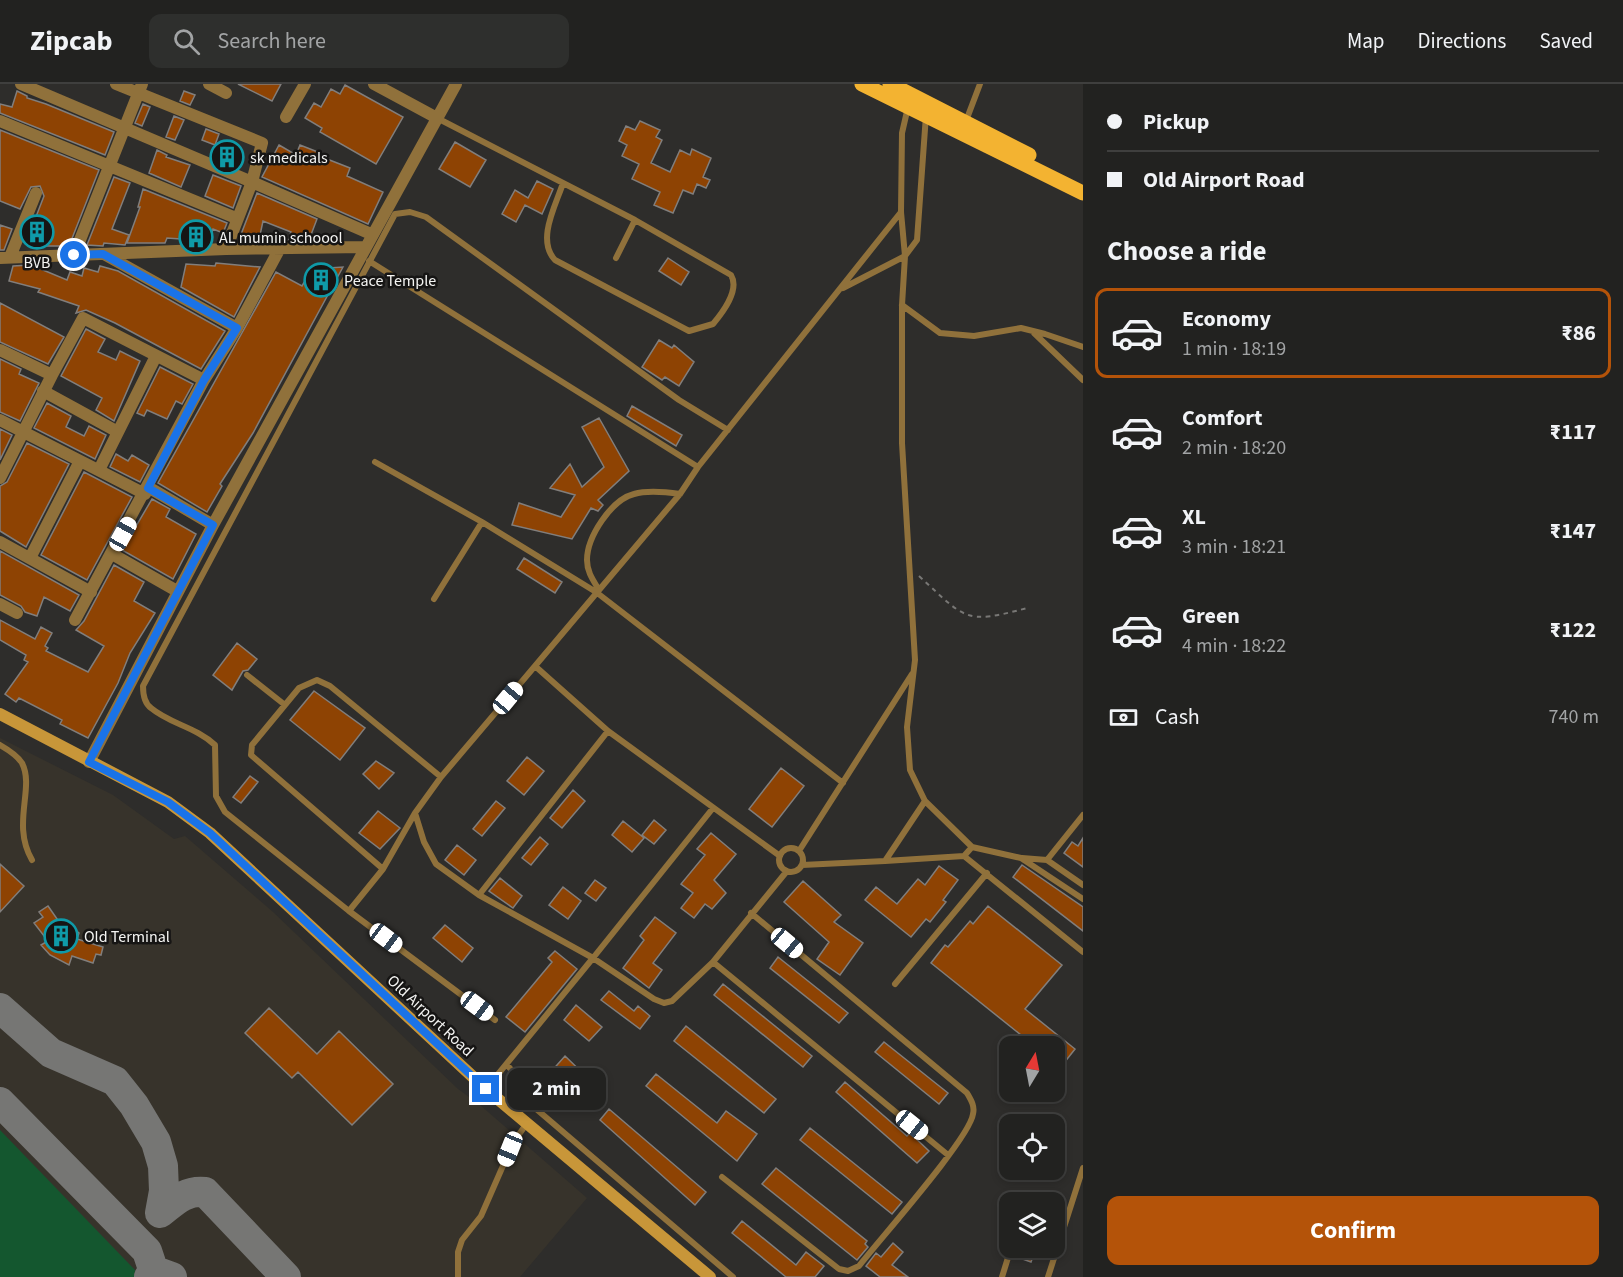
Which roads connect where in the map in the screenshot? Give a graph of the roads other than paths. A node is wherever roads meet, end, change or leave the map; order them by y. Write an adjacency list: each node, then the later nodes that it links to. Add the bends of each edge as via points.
1 (21, 84): 17 (street)
2 (116, 84): 10 (street)
3 (209, 84): 11 (street)
4 (304, 84): 14 (street)
5 (374, 84): 15 (street)
6 (456, 84): 15 (street)
7 (862, 84): 12 (main road)
8 (890, 84): 12 (main road)
9 (980, 84): 18 (lane)
10 (140, 89): 17 (street); 20 (street, via 262,143)
11 (226, 93)
12 (910, 101): 13 (main road); 25 (lane, via 902,133)
13 (928, 110): 18 (main road); 34 (lane, via 917,240)
14 (286, 117)
15 (437, 118): 22 (lane); 28 (street)
16 (0, 121): 19 (street)
17 (124, 128): 19 (street); 20 (street)
18 (964, 128): 21 (main road); 24 (main road)
19 (110, 165): 26 (street); 33 (street)
20 (252, 182): 26 (street); 28 (street)
21 (1083, 182)
22 (562, 183): 27 (lane); 27 (lane, via 547,238 548,250 555,260 689,331 713,324 729,300 731,274)
23 (36, 193): 35 (street)
24 (1083, 193)
25 (901, 212): 34 (lane); 38 (lane)
26 (236, 218): 31 (street)
27 (635, 220): 36 (lane)
28 (371, 234): 29 (street)
29 (364, 247): 30 (street); 61 (street)
30 (280, 248): 31 (street); 40 (street)
31 (226, 249): 32 (street)
32 (103, 254): 33 (street); 40 (street)
33 (74, 255): 35 (street)
34 (905, 256): 38 (lane); 39 (lane)
35 (5, 257)
36 (616, 258)
37 (369, 261): 50 (lane, via 395,214 410,212 426,217 678,400); 55 (lane); 101 (lane, via 143,686 149,707 202,733 214,745 216,796 225,812)
38 (840, 289): 50 (lane)
39 (902, 305): 41 (lane, via 939,333 974,336 1021,328); 73 (lane, via 902,443)
40 (237, 328): 46 (street)
41 (1031, 331): 42 (lane); 47 (lane)
42 (1083, 347)
43 (0, 350): 45 (street)
44 (156, 356): 45 (street, via 83,318); 46 (street); 52 (street)
45 (52, 375): 48 (street)
46 (204, 380): 58 (street)
47 (1083, 380)
48 (43, 391): 51 (street); 52 (street)
49 (0, 420): 51 (street)
50 (728, 430): 55 (lane)
51 (22, 432): 53 (street); 57 (street)
52 (118, 432): 56 (street)
53 (80, 461): 56 (street); 64 (street)
54 (375, 462): 60 (lane)
55 (698, 467): 59 (lane)
56 (99, 470): 58 (street)
57 (0, 478)
58 (146, 491): 61 (street); 63 (street)
59 (681, 494): 66 (lane); 66 (lane, via 633,494 612,509 595,533 587,560)
60 (482, 522): 66 (lane); 68 (lane)
61 (213, 525): 65 (street)
62 (0, 542): 64 (street)
63 (112, 554): 65 (street); 67 (street)
64 (30, 558): 67 (street)
65 (177, 591): 79 (street)
66 (598, 591): 72 (lane); 81 (lane)
67 (91, 592): 71 (street)
68 (434, 599)
69 (0, 604): 70 (street)
70 (17, 613)
71 (75, 620)
72 (535, 666): 77 (lane); 80 (lane)
73 (914, 671): 81 (lane); 82 (lane, via 907,727 908,759 914,782)
74 (247, 675): 75 (lane)
75 (285, 705): 80 (lane, via 299,688 317,680 330,686); 95 (lane, via 252,745 251,755)
76 (0, 714): 79 (main road, Old Airport Road)
77 (608, 731): 83 (lane); 99 (lane)
78 (0, 745): 91 (lane, via 22,763 26,783 21,813 23,845)
79 (89, 762): 109 (main road, Old Airport Road, via 168,802 210,833)
80 (441, 777): 84 (lane)
81 (843, 783): 87 (lane)
82 (925, 801): 86 (lane); 93 (lane)
83 (713, 808): 88 (lane); 104 (lane)
84 (415, 813): 95 (lane); 99 (lane, via 436,864)
85 (1083, 815): 92 (lane)
86 (972, 847): 89 (lane); 90 (lane)
87 (799, 851): 88 (lane, via 788,849); 94 (lane)
88 (780, 856): 96 (lane, via 780,865)
89 (964, 856): 93 (lane); 97 (lane)
90 (1021, 858): 92 (lane); 100 (lane)
91 (32, 860)
92 (1047, 860): 98 (lane)
93 (885, 861): 94 (lane)
94 (802, 865): 96 (lane, via 796,871)
95 (383, 869): 101 (lane)
96 (787, 871): 102 (lane)
97 (987, 873): 103 (lane); 106 (lane)
98 (1083, 885)
99 (478, 895): 104 (lane)
100 (1083, 899)
101 (349, 910): 107 (lane)
102 (751, 914): 105 (lane); 111 (lane, via 967,1093 974,1113)
103 (1083, 952)
104 (593, 958): 105 (lane, via 664,1003 672,1001); 108 (lane)
105 (712, 962): 111 (lane)
106 (895, 984)
107 (495, 1020)
108 (507, 1065): 109 (lane); 117 (lane, via 525,1084 528,1102)
109 (486, 1089): 110 (main road, Old Airport Road)
110 (527, 1123): 115 (lane, via 513,1143 481,1216 462,1240); 116 (main road, Old Airport Road)
111 (948, 1155): 113 (lane, via 859,1266 848,1271 839,1269)
112 (1083, 1168): 119 (lane)
113 (722, 1177)
114 (1008, 1258): 118 (lane)
115 (458, 1277)
116 (710, 1277)
117 (733, 1277)
118 (1002, 1277)
119 (1048, 1277)

